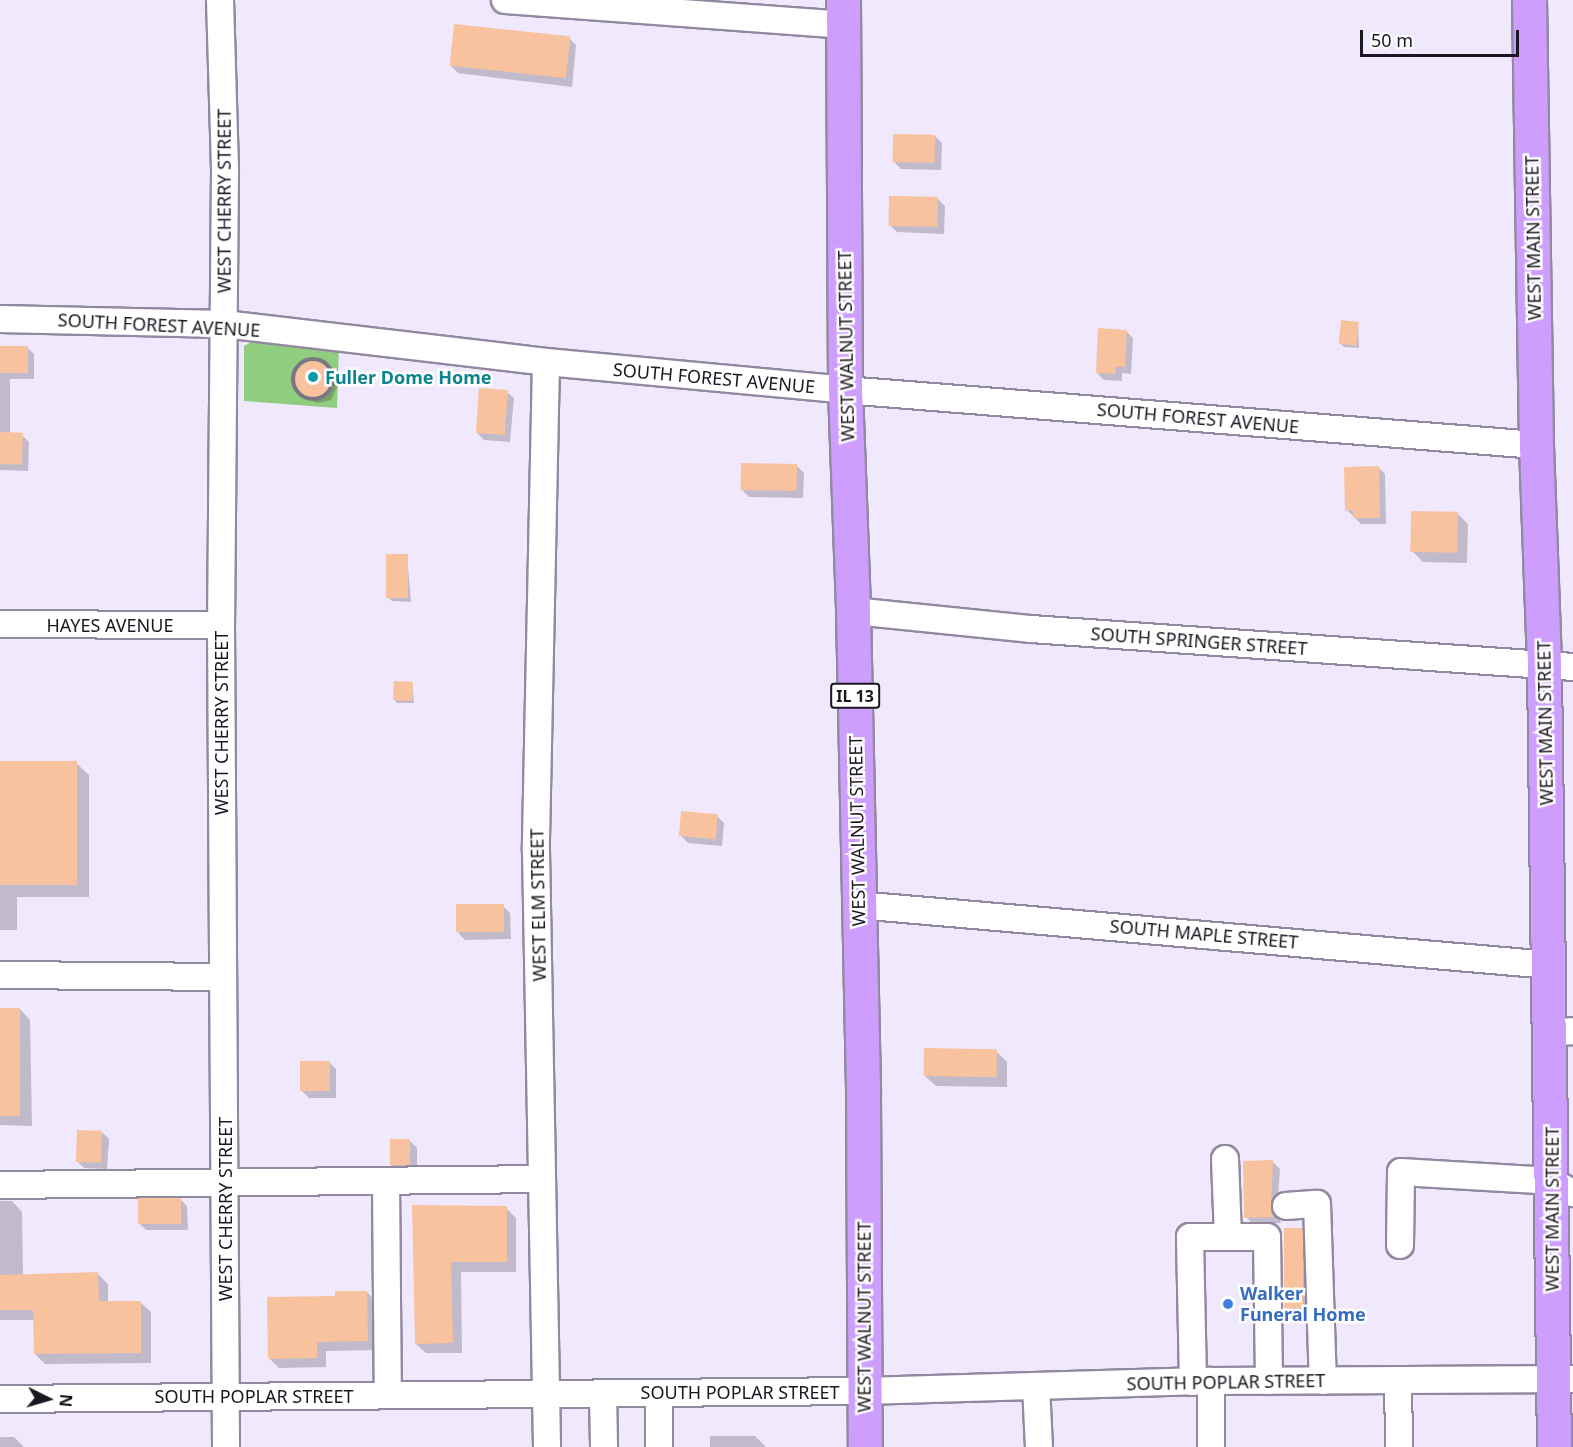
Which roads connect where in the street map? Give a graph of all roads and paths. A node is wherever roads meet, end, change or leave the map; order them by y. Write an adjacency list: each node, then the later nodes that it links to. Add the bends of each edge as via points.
1 (220, 0): 6 (street, WEST CHERRY STREET)
2 (505, 0): 4 (street)
3 (1529, 0): 10 (highway, WEST MAIN STREET)
4 (843, 13): 9 (highway, WEST WALNUT STREET / IL 13)
5 (0, 319): 6 (street, SOUTH FOREST AVENUE)
6 (224, 324): 7 (street, SOUTH FOREST AVENUE); 13 (street, WEST CHERRY STREET)
7 (546, 362): 9 (street, SOUTH FOREST AVENUE); 21 (street, WEST ELM STREET, via 536,851)
8 (336, 377): 8 (path, via 323,361 311,359 299,365 294,383 306,398 320,399)
9 (845, 390): 10 (street, SOUTH FOREST AVENUE); 11 (highway, WEST WALNUT STREET / IL 13)
10 (1536, 445): 14 (highway, WEST MAIN STREET)
11 (854, 611): 14 (street, SOUTH SPRINGER STREET, via 1030,629); 15 (highway, WEST WALNUT STREET / IL 13)
12 (0, 624): 13 (street, HAYES AVENUE)
13 (220, 625): 18 (street, WEST CHERRY STREET)
14 (1559, 667): 16 (highway, WEST MAIN STREET)
15 (858, 904): 16 (street, SOUTH MAPLE STREET); 35 (highway, WEST WALNUT STREET / IL 13)
16 (1549, 965): 19 (highway, WEST MAIN STREET)
17 (0, 975): 18 (street)
18 (223, 977): 22 (street, WEST CHERRY STREET)
19 (1562, 1032): 25 (highway, WEST MAIN STREET)
20 (1225, 1159): 27 (street)
21 (542, 1179): 23 (street, via 426,1178); 37 (street, WEST ELM STREET)
22 (226, 1183): 23 (street); 24 (street); 40 (street, WEST CHERRY STREET)
23 (386, 1183): 39 (street)
24 (0, 1185)
25 (1562, 1187): 28 (street, via 1401,1172); 29 (highway, WEST MAIN STREET)
26 (1286, 1206): 32 (street, via 1317,1204)
27 (1228, 1237): 31 (street, via 1267,1237); 33 (street, via 1190,1237)
28 (1400, 1245)
29 (1563, 1379): 30 (street, SOUTH POPLAR STREET); 50 (highway, WEST MAIN STREET)
30 (1398, 1380): 32 (street, SOUTH POPLAR STREET); 49 (street)
31 (1269, 1381): 32 (street, SOUTH POPLAR STREET); 33 (street, SOUTH POPLAR STREET)
32 (1323, 1381)
33 (1202, 1382): 34 (street, SOUTH POPLAR STREET); 48 (street)
34 (1036, 1386): 35 (street, SOUTH POPLAR STREET); 47 (street)
35 (864, 1391): 36 (street, SOUTH POPLAR STREET); 46 (highway, WEST WALNUT STREET / IL 13)
36 (659, 1393): 38 (street, SOUTH POPLAR STREET); 45 (street)
37 (546, 1394): 38 (street, SOUTH POPLAR STREET); 39 (street, SOUTH POPLAR STREET); 43 (street, WEST ELM STREET)
38 (603, 1394): 44 (street)
39 (388, 1395): 40 (street, SOUTH POPLAR STREET)
40 (226, 1397): 41 (street, SOUTH POPLAR STREET); 42 (street, WEST CHERRY STREET)
41 (0, 1399)
42 (226, 1447)
43 (547, 1447)
44 (604, 1447)
45 (659, 1447)
46 (865, 1447)
47 (1039, 1447)
48 (1211, 1447)
49 (1399, 1447)
50 (1554, 1447)

